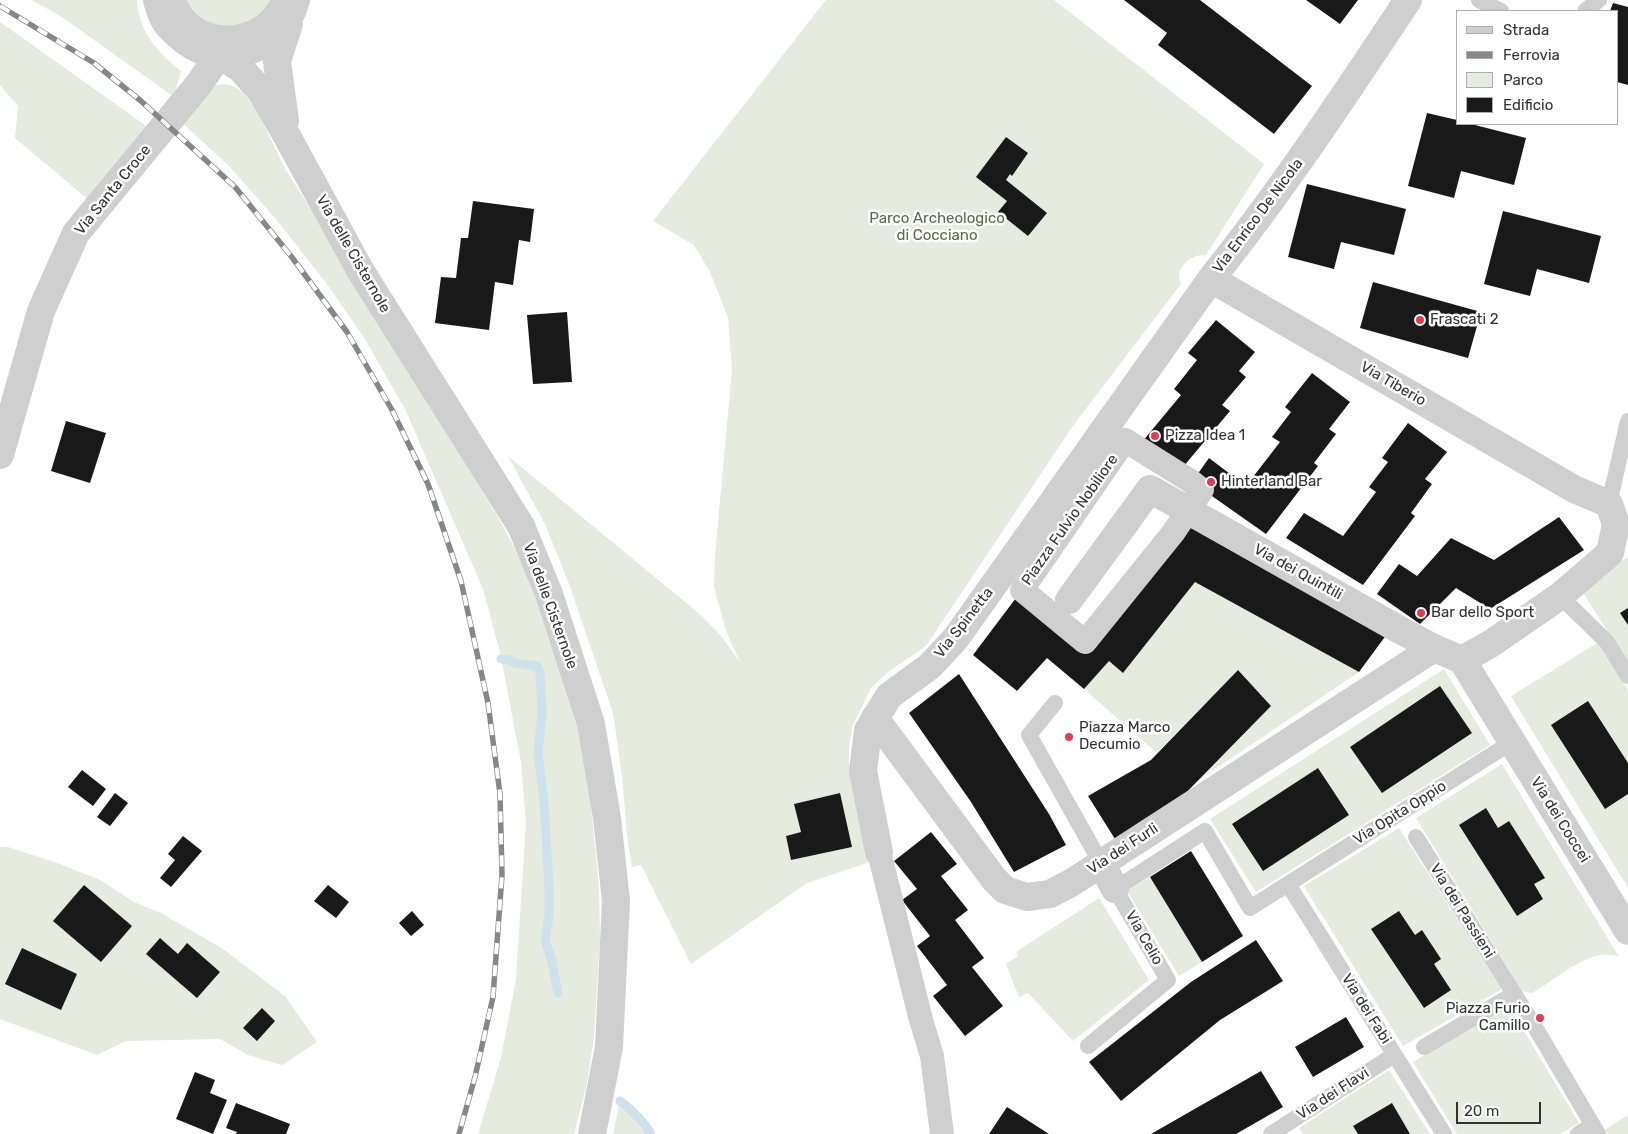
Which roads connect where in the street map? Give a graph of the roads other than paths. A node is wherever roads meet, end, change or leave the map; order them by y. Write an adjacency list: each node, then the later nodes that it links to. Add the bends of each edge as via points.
1 (157, 0): 9 (street, via 166,22 188,44)
2 (174, 0): 6 (street, via 186,21 201,32 218,38 237,38 254,33 280,8)
3 (1408, 0): 11 (street, Via Enrico De Nicola, via 1253,227)
4 (1479, 0): 7 (lane)
5 (1599, 0): 8 (lane)
6 (291, 4): 9 (street, via 279,33 264,45 240,54); 10 (street, Via delle Cisternole, via 277,61)
7 (1499, 10)
8 (1586, 10)
9 (220, 55): 10 (street, Via delle Cisternole, via 240,68 261,91); 14 (street, Via Santa Croce, via 76,233 41,311)
10 (288, 138): 36 (street, Via delle Cisternole, via 360,270 521,526 549,594 591,724 607,818 616,901 609,1046)
11 (1211, 279): 13 (street, Via Enrico De Nicola); 15 (street, Via Tiberio, via 1574,489)
12 (1628, 421): 15 (lane)
13 (1104, 430): 23 (street, Via Spinetta, via 956,638 930,666 889,696)
14 (0, 455)
15 (1608, 504): 17 (street, via 1616,524 1610,553)
16 (1187, 511): 16 (street, Piazza Fulvio Nobiliore, via 1202,490 1125,440 1022,590 1085,642); 18 (street, via 1150,489); 19 (street, Via dei Quintili, via 1279,561)
17 (1569, 589): 20 (street); 21 (lane)
18 (1069, 600)
19 (1419, 648): 20 (street, Via dei Quintili); 27 (street, Via dei Furli)
20 (1462, 660): 24 (street, Via dei Coccei)
21 (1628, 676)
22 (1055, 703): 27 (lane, Via Celio, via 1029,735)
23 (875, 718): 26 (street, Via Spinetta, via 868,730 863,771); 27 (street, Via dei Furli, via 994,879 1006,890 1027,897 1050,894)
24 (1512, 742): 28 (lane, Via Opita Oppio); 30 (street, Via dei Coccei)
25 (1416, 837): 31 (lane, Via dei Passieni)
26 (879, 852): 37 (street, via 932,1056)
27 (1101, 863): 29 (street, Via Celio)
28 (1288, 884): 29 (lane, Via Opita Oppio, via 1250,908 1205,831); 34 (lane, Via dei Fabi)
29 (1115, 889): 32 (lane, Via Celio, via 1168,980)
30 (1628, 931)
31 (1511, 989): 33 (lane); 35 (lane)
32 (1088, 1046)
33 (1424, 1047)
34 (1394, 1055): 38 (lane, Via dei Flavi); 39 (lane, Via dei Fabi)
35 (1595, 1130): 40 (lane)
36 (592, 1134)
37 (942, 1134)
38 (1271, 1134)
39 (1444, 1134)
40 (1578, 1134)

